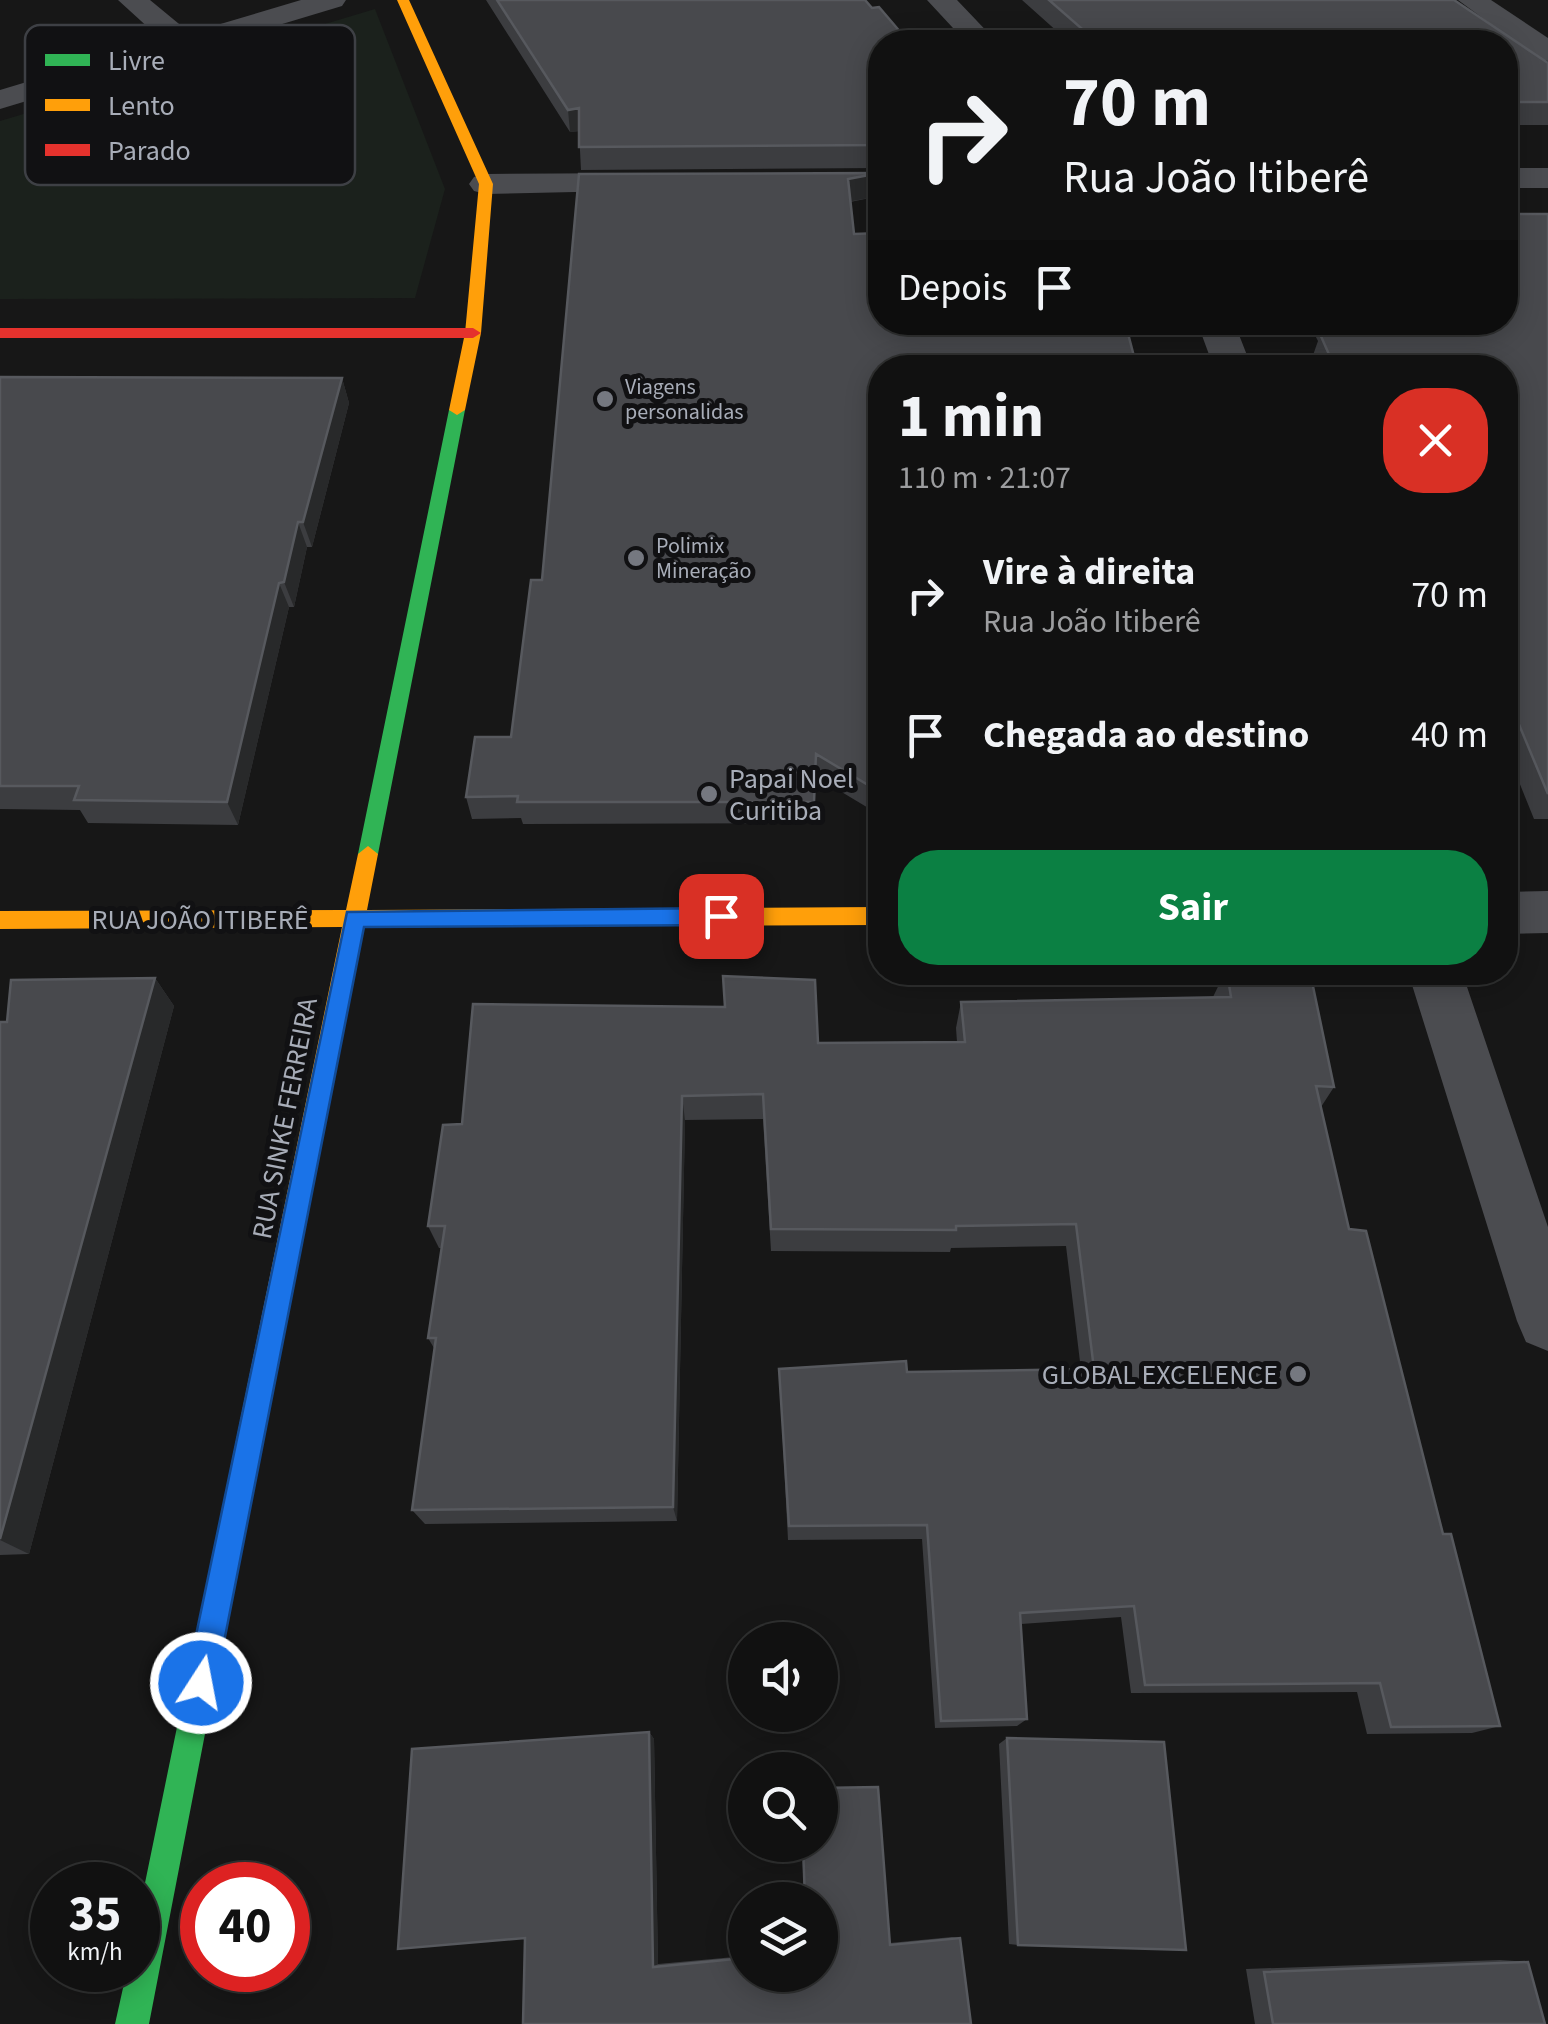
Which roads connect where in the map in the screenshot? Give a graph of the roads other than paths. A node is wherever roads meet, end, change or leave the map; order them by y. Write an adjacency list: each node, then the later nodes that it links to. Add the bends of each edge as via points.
1 (132, 0): 6 (street)
2 (332, 0): 7 (street)
3 (403, 0): 17 (street, RUA SINKE FERREIRA)
4 (940, 0): 8 (street)
5 (1472, 0): 9 (street)
6 (162, 25)
7 (248, 25)
8 (970, 30)
9 (1516, 30)
10 (1518, 31): 11 (street)
11 (1548, 52)
12 (25, 92): 13 (street)
13 (0, 100)
14 (1518, 178): 15 (street)
15 (1548, 178)
16 (688, 182): 17 (street)
17 (486, 184): 19 (street, RUA SINKE FERREIRA)
18 (0, 333): 19 (street)
19 (473, 333): 23 (street, RUA SINKE FERREIRA)
20 (1548, 912): 21 (street)
21 (1518, 913)
22 (868, 916): 23 (street, RUA JOÃO ITIBERÊ)
23 (355, 918): 24 (street, RUA JOÃO ITIBERÊ); 27 (street, RUA SINKE FERREIRA)
24 (0, 920)
25 (1439, 985): 26 (street)
26 (1548, 1321)
27 (132, 2024)

